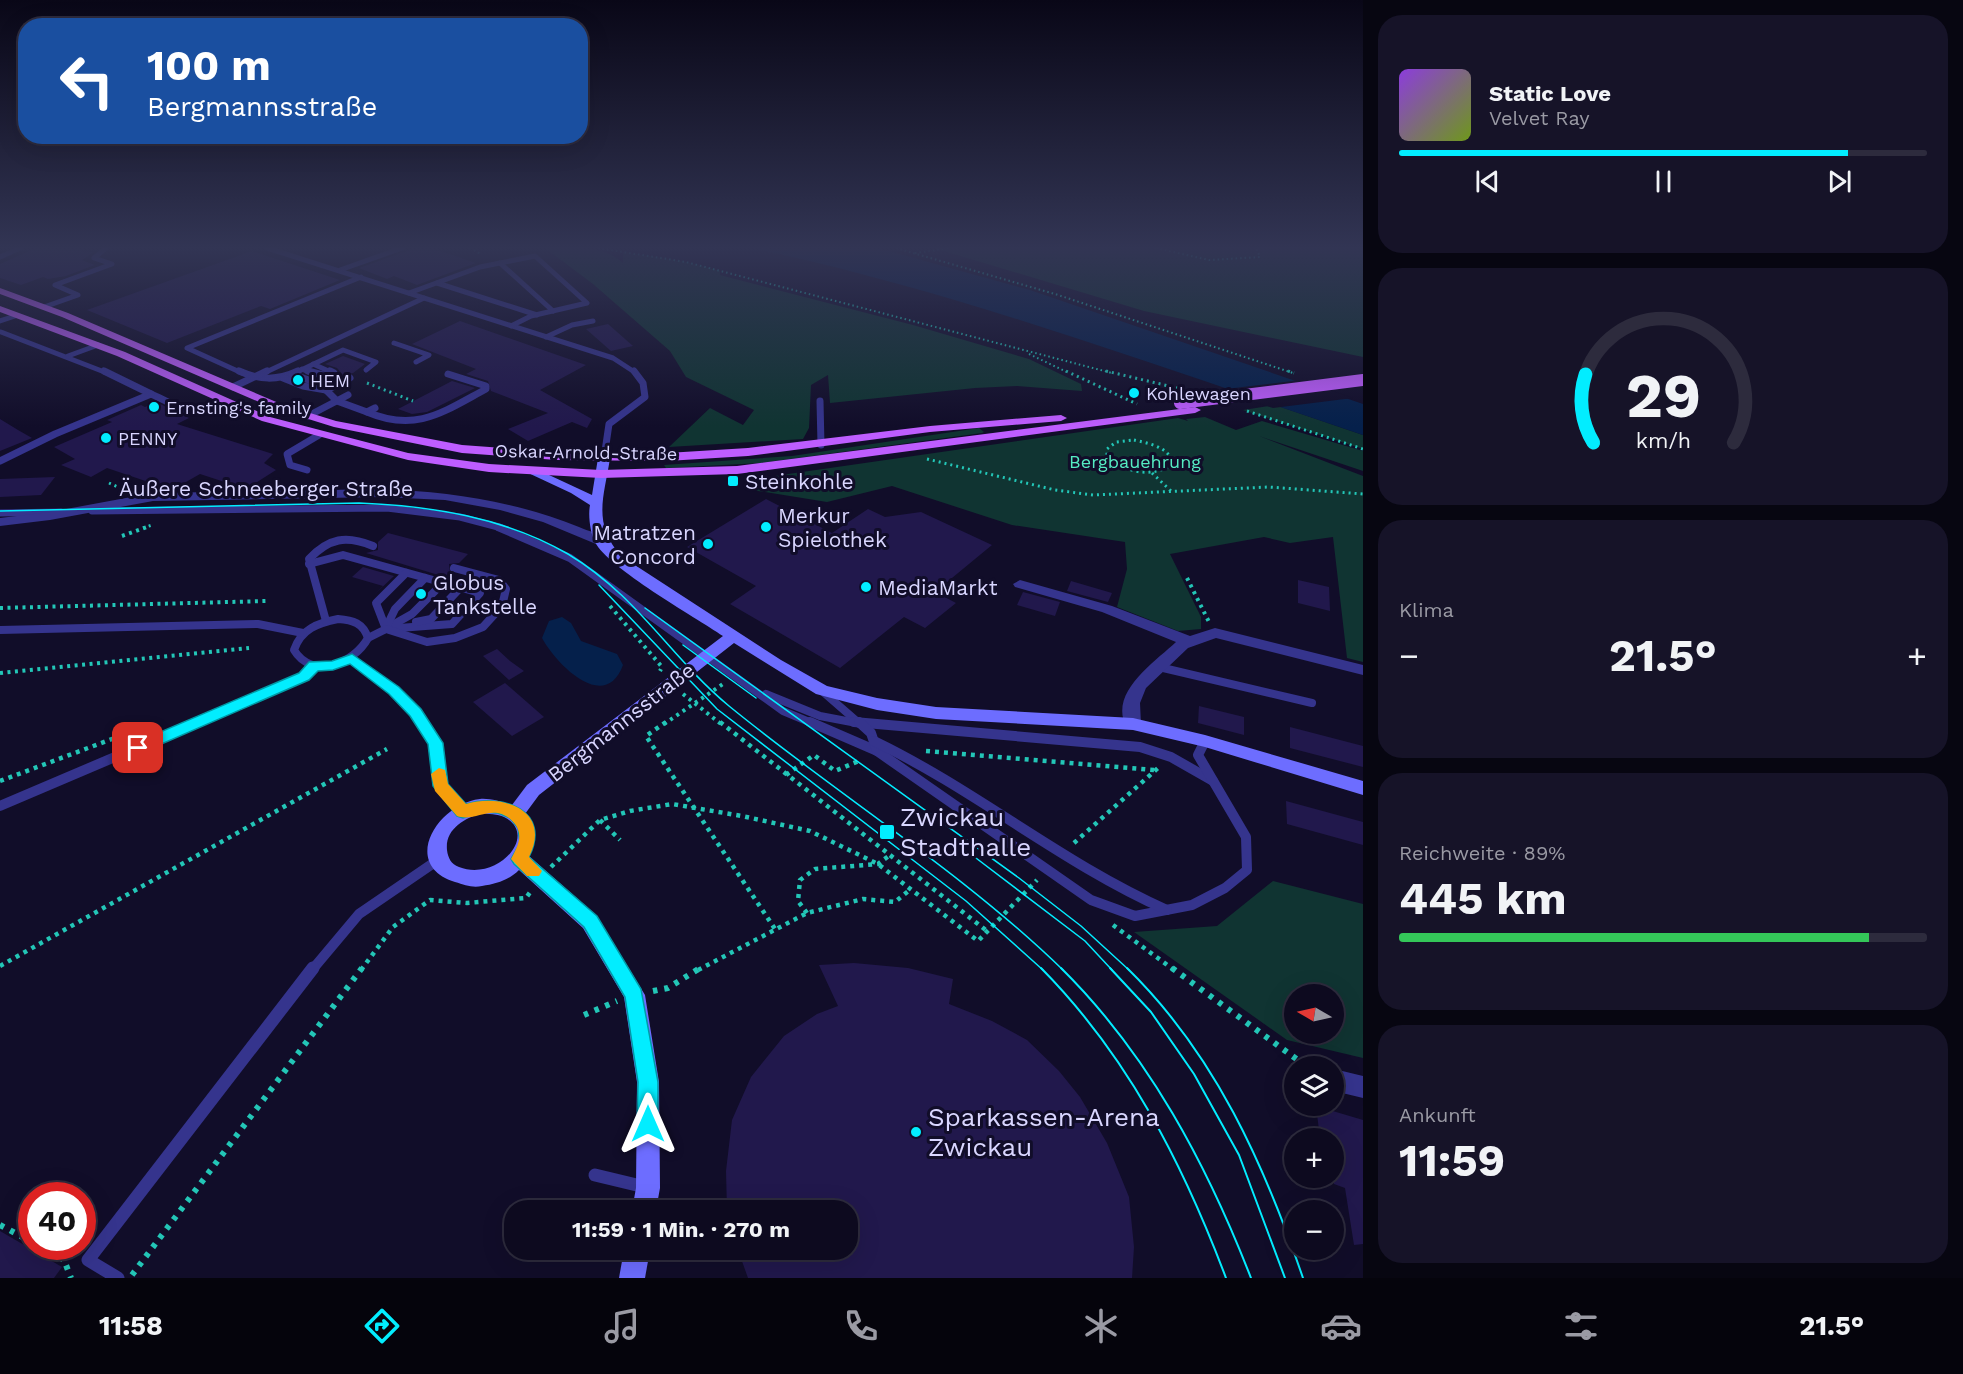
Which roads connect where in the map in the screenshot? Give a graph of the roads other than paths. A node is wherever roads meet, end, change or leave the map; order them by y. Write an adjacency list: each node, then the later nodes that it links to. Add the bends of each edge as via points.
1 (46, 308): 32 (main road, Oskar-Arnold-Straße)
2 (287, 308): 26 (lane, via 187,348)
3 (402, 308): 26 (lane)
4 (454, 308): 14 (lane)
5 (514, 308): 10 (lane)
6 (549, 308): 9 (lane)
7 (567, 308): 9 (lane)
8 (0, 309): 11 (main road, Oskar-Arnold-Straße)
9 (553, 311): 10 (lane)
10 (537, 315): 14 (lane)
11 (15, 316): 12 (lane); 18 (main road, Oskar-Arnold-Straße)
12 (0, 321)
13 (593, 321): 16 (lane)
14 (511, 326): 16 (lane)
15 (0, 332): 19 (lane)
16 (546, 337): 46 (lane, via 613,358 636,370 646,385 645,397 607,425)
17 (394, 343): 20 (lane, via 429,355)
18 (98, 345): 19 (lane); 40 (main road, Oskar-Arnold-Straße)
19 (67, 357): 36 (lane)
20 (416, 362)
21 (313, 364): 22 (lane); 23 (lane, via 343,350 376,362); 28 (lane, via 334,373)
22 (302, 369): 24 (lane); 28 (lane)
23 (366, 370)
24 (292, 374): 27 (lane); 33 (lane, via 314,382)
25 (448, 374): 42 (lane, via 486,389 416,424 393,422)
26 (254, 378): 27 (lane); 32 (lane)
27 (283, 378): 33 (lane)
28 (334, 378): 31 (lane)
29 (350, 378): 31 (lane)
30 (1363, 380): 45 (main road, Oskar-Arnold-Straße, bridge)
31 (339, 384): 35 (lane)
32 (232, 387): 43 (main road, Oskar-Arnold-Straße)
33 (317, 387): 35 (lane)
34 (1363, 388): 50 (main road, Oskar-Arnold-Straße, via 737,470)
35 (326, 390): 38 (lane)
36 (151, 394): 40 (lane, via 196,414); 47 (lane)
37 (348, 395): 38 (lane)
38 (337, 401): 42 (lane); 43 (lane)
39 (820, 401): 45 (lane)
40 (230, 404): 44 (main road, Oskar-Arnold-Straße)
41 (375, 408): 42 (lane)
42 (367, 412)
43 (308, 416): 46 (main road, Oskar-Arnold-Straße, via 462,449)
44 (319, 435): 48 (lane, via 287,454 290,465); 49 (main road, Oskar-Arnold-Straße, via 448,463)
45 (821, 445): 46 (main road, Oskar-Arnold-Straße)
46 (604, 458): 50 (main road)
47 (0, 461)
48 (307, 470)
49 (530, 471): 50 (main road, Oskar-Arnold-Straße); 51 (main road)
50 (601, 474): 51 (main road)
51 (597, 504): 55 (main road)
52 (72, 511): 53 (lane, Äußere Schneeberger Straße); 54 (street, Äußere Schneeberger Straße); 55 (street, Äußere Schneeberger Straße, via 153,497 382,492 445,496 501,506 548,519); 71 (lane, Äußere Schneeberger Straße, via 357,506 468,517 511,530 570,558)
53 (0, 513)
54 (0, 522)
55 (601, 541): 68 (main road, Äußere Schneeberger Straße, via 616,559)
56 (374, 546): 57 (lane, via 353,537 328,542)
57 (309, 564): 59 (lane, via 343,555); 64 (lane, via 326,606)
58 (454, 568): 65 (lane, via 499,580 506,589 502,606 483,627 455,638 427,642)
59 (405, 573): 60 (lane); 65 (lane, via 376,603)
60 (425, 578): 61 (lane); 65 (lane, via 395,609)
61 (443, 583): 63 (lane); 65 (lane, via 412,614)
62 (1020, 584): 70 (street, via 1107,609)
63 (460, 587): 65 (lane, via 431,619); 65 (lane, via 480,593 452,624)
64 (326, 621): 67 (lane); 69 (lane, via 358,622)
65 (386, 629): 69 (lane)
66 (0, 630): 67 (lane, via 258,624)
67 (303, 633): 73 (lane, via 296,642 296,655)
68 (733, 636): 71 (main road, Bergmannsstraße); 77 (main road, Äußere Schneeberger Straße)
69 (369, 638): 72 (lane)
70 (1187, 641): 74 (street); 75 (street, via 1215,633)
71 (706, 656): 76 (lane, Äußere Schneeberger Straße); 87 (main road, Bergmannsstraße, via 533,790)
72 (352, 659): 73 (lane, via 333,666); 86 (lane, via 394,690 415,713 436,743 441,786)
73 (314, 666): 85 (lane, via 304,677)
74 (1159, 667): 78 (lane); 80 (street, via 1139,685 1132,703)
75 (1363, 670)
76 (748, 686): 79 (lane, via 799,709); 82 (lane, via 783,711)
77 (822, 690): 79 (lane); 80 (main road, Äußere Schneeberger Straße, via 936,713)
78 (1312, 703)
79 (862, 724): 82 (lane); 83 (lane, via 1140,747 1171,757)
80 (1133, 724): 81 (main road, Äußere Schneeberger Straße)
81 (1205, 741): 83 (lane, via 1198,755); 84 (main road, Äußere Schneeberger Straße)
82 (876, 746): 90 (lane, via 894,750 1127,895); 90 (lane, via 1091,900 1135,916)
83 (1213, 782): 90 (lane, via 1246,837 1247,870 1225,888)
84 (1363, 788)
85 (0, 806)
86 (463, 812): 87 (main road, via 482,806); 89 (main road, via 439,833)
87 (516, 813): 88 (main road, via 526,826 528,843)
88 (520, 859): 89 (main road, via 505,872 486,879 466,879 449,872); 94 (main road, via 590,922 634,995 648,1082)
89 (438, 860): 97 (lane, via 359,914 316,964 88,1260)
90 (1170, 911)
91 (1344, 1082): 92 (street)
92 (1363, 1087)
93 (595, 1175): 94 (lane)
94 (648, 1188): 95 (main road)
95 (646, 1200)
96 (635, 1260): 98 (main road)
97 (118, 1278)
98 (632, 1278)

